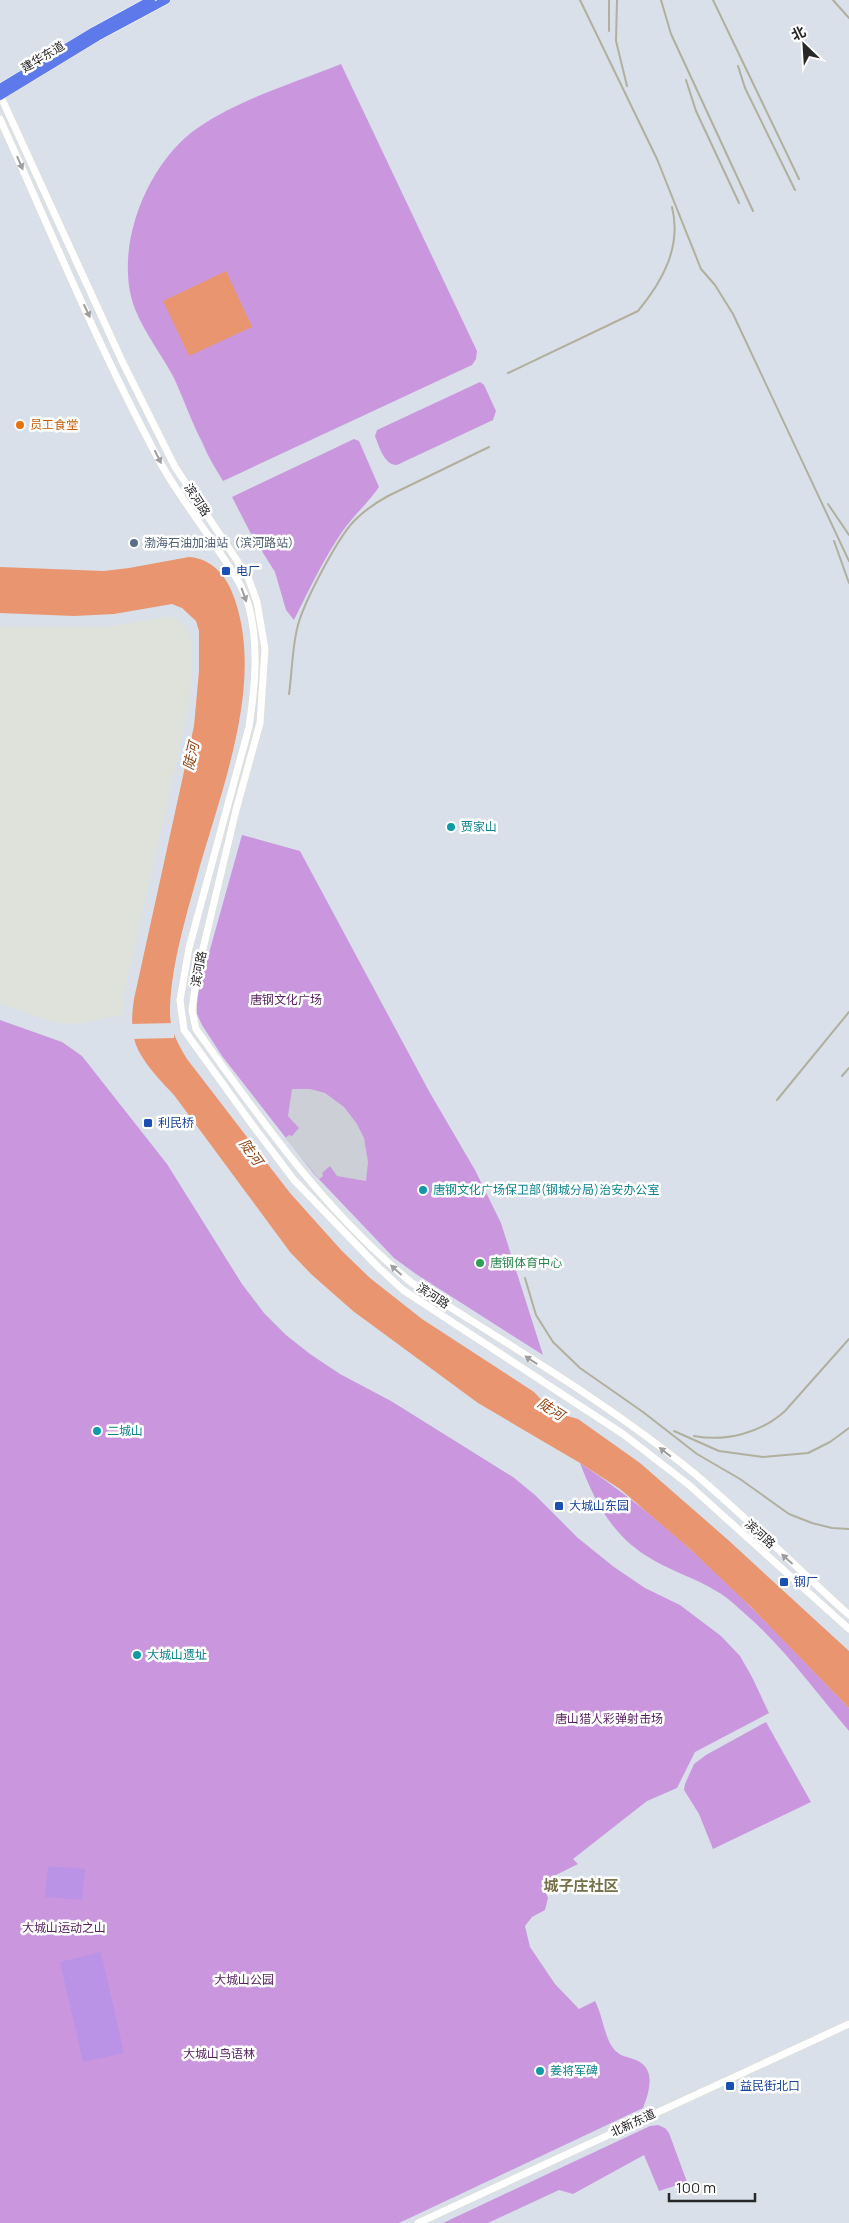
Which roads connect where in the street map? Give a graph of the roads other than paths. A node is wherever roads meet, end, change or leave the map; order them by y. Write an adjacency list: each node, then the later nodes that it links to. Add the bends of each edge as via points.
1 (151, 0): 3 (main road)
2 (166, 0): 3 (main road)
3 (96, 34): 4 (main road, 建华东道)
4 (0, 93): 6 (main road, 滨河路, one-way to 4, via 662,1449 398,1271 299,1170 196,1029 192,1010 197,974 260,723 265,649 261,619 248,577 176,467 123,363)
5 (0, 119): 7 (main road, 滨河路, one-way to 7, via 93,325 160,460 240,583 248,606 255,653 249,727 189,948 180,1000 184,1030 294,1180 403,1290 623,1434 688,1485)
6 (849, 1615)
7 (849, 1629)
8 (849, 2024): 9 (main road, 北新东道)
9 (418, 2223)

